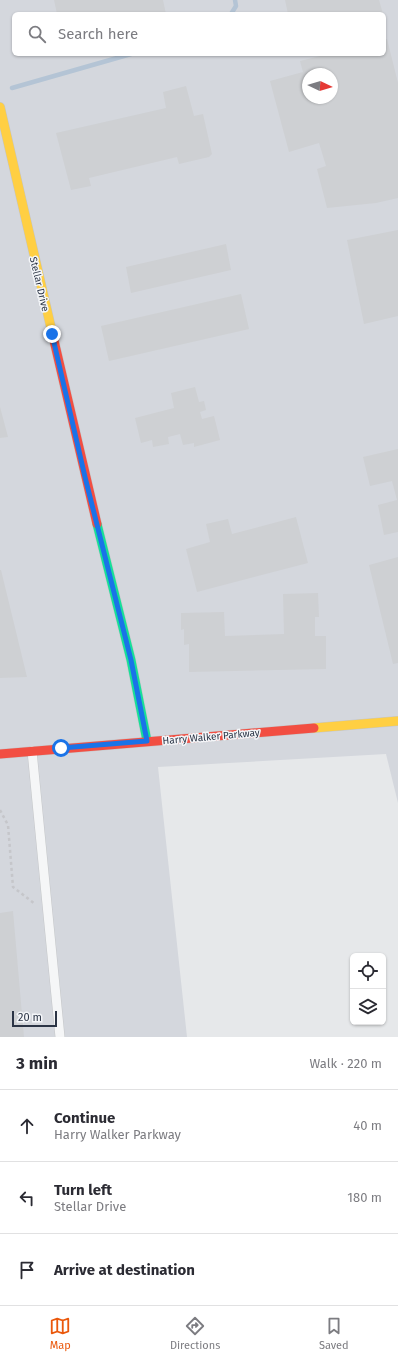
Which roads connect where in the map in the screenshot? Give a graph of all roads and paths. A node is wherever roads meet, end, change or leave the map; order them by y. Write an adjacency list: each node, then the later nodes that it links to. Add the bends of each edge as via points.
1 (0, 107): 3 (street, Stellar Drive, via 85,477 131,660)
2 (398, 721): 3 (street, Harry Walker Parkway)
3 (147, 741): 4 (street, Harry Walker Parkway)
4 (32, 751): 5 (street, Harry Walker Parkway); 7 (lane)
5 (0, 754)
6 (0, 810): 7 (path, via 8,825 13,887)
7 (48, 914): 8 (lane)
8 (60, 1037)

